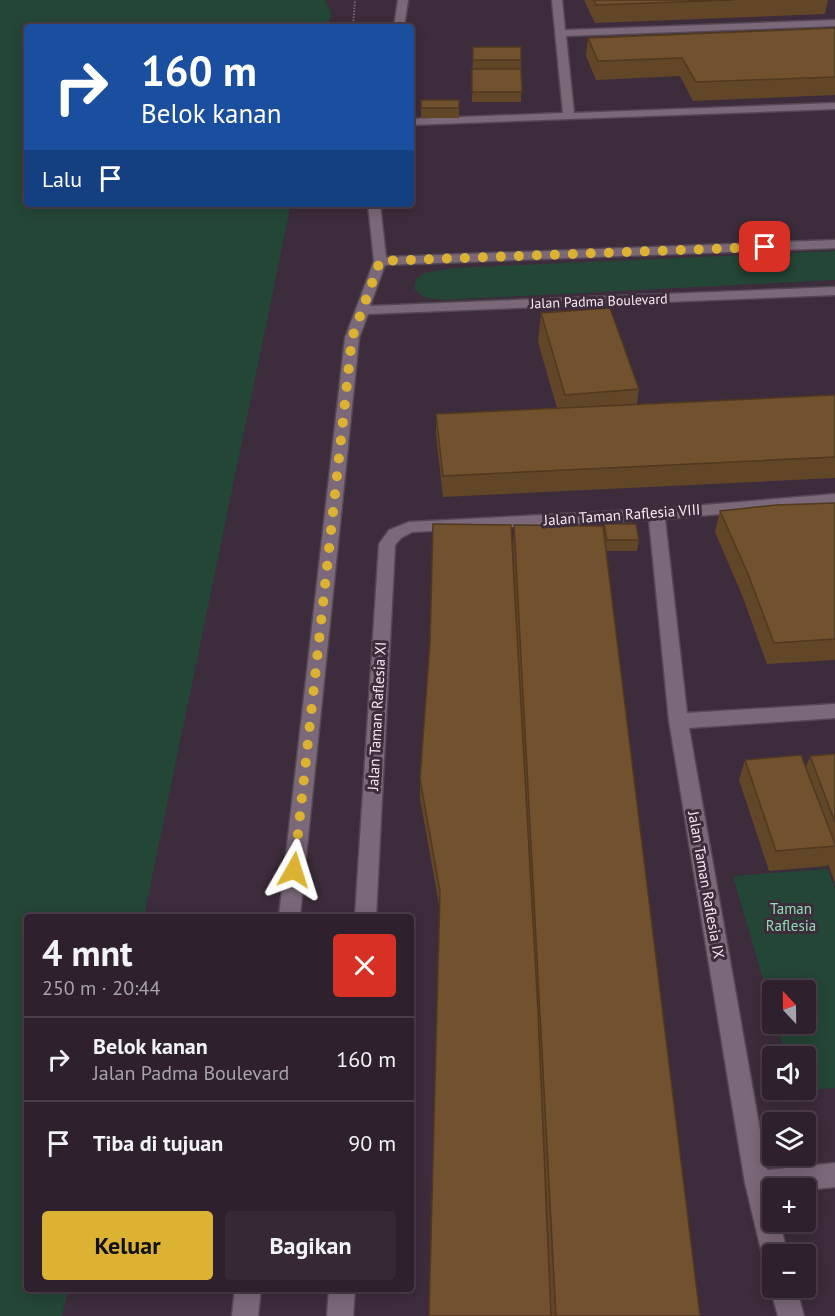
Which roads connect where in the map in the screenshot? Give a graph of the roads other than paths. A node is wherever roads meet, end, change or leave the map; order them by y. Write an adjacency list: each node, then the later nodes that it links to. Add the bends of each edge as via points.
1 (403, 0): 4 (street)
2 (556, 0): 5 (street)
3 (835, 23): 5 (street)
4 (399, 24)
5 (562, 33): 7 (street, via 562,80)
6 (835, 106): 7 (street)
7 (569, 116): 8 (street)
8 (414, 122)
9 (374, 207): 11 (street)
10 (835, 244): 11 (street)
11 (380, 261): 13 (street)
12 (835, 291): 13 (street, Jalan Padma Boulevard)
13 (363, 310): 19 (street, via 352,338)
14 (835, 499): 15 (street, Jalan Taman Raflesia VIII)
15 (656, 514): 16 (street, Jalan Taman Raflesia VIII); 18 (street, Jalan Taman Raflesia IX)
16 (409, 527): 20 (street, Jalan Taman Raflesia XI, via 395,534 387,544)
17 (835, 711): 18 (street)
18 (678, 721): 22 (street, Jalan Taman Raflesia IX)
19 (289, 914)
20 (365, 914)
21 (835, 1175): 22 (street)
22 (757, 1183): 23 (street, Jalan Taman Raflesia IX)
23 (772, 1244)
24 (248, 1292): 27 (street)
25 (342, 1292): 28 (street)
26 (786, 1298): 29 (street)
27 (245, 1316)
28 (340, 1316)
29 (790, 1316)

